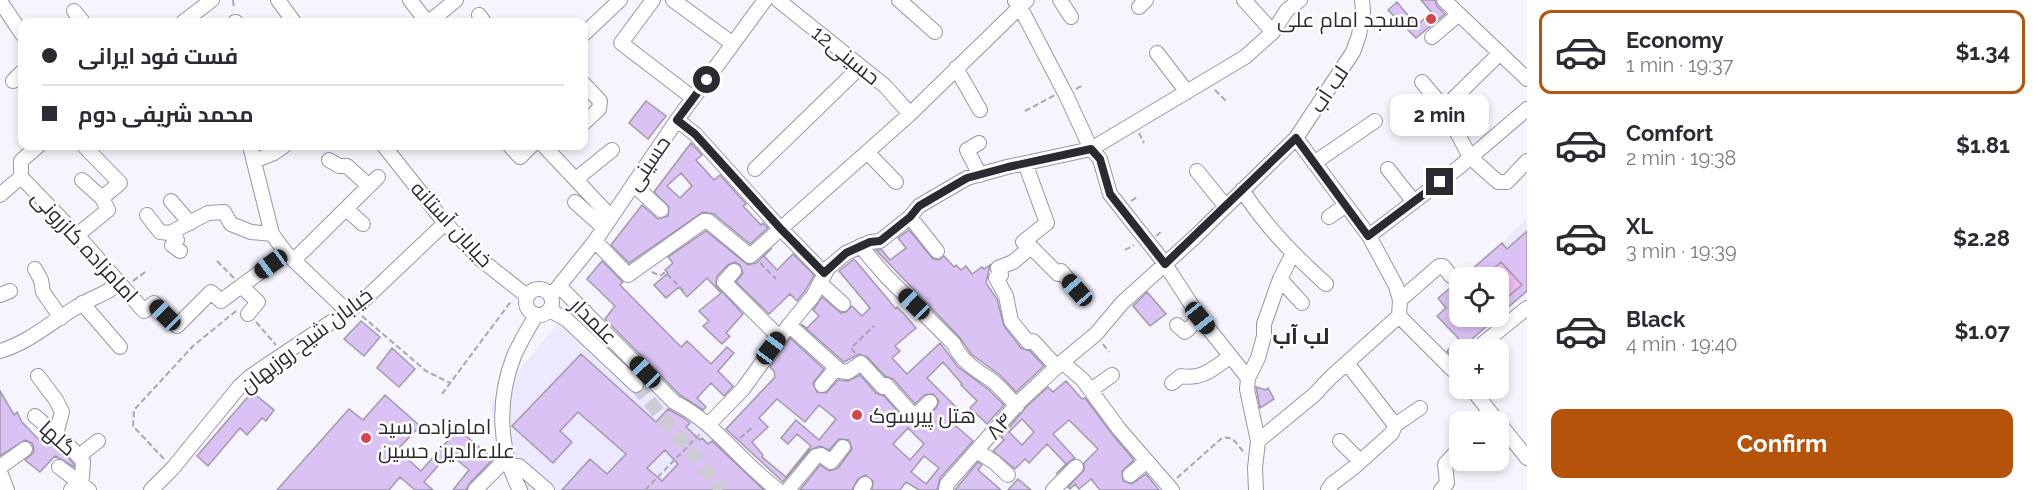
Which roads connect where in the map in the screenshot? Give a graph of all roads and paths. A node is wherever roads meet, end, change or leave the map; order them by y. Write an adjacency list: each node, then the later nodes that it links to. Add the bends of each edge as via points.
1 (212, 0): 21 (street)
2 (278, 0): 23 (street)
3 (410, 0): 24 (street)
4 (456, 0): 25 (street)
5 (620, 0): 27 (street)
6 (653, 0): 42 (street, via 621,43)
7 (765, 0): 31 (street, حسینی)
8 (778, 0): 34 (street, حسینی12)
9 (899, 0): 28 (street)
10 (1060, 0): 20 (street)
11 (1244, 0): 29 (street)
12 (1300, 0): 29 (street, via 1287,10)
13 (1362, 0): 52 (street, لب آب, via 1363,12 1353,52)
14 (1444, 0): 19 (street)
15 (0, 1): 26 (street)
16 (678, 1): 31 (street)
17 (1020, 2): 35 (street); 40 (street)
18 (74, 11): 22 (street)
19 (1459, 14): 30 (street); 33 (street)
20 (1071, 16)
21 (200, 17)
22 (80, 18)
23 (291, 18)
24 (425, 18)
25 (433, 18)
26 (18, 27)
27 (588, 30)
28 (935, 32)
29 (1273, 32): 36 (street, via 1245,57)
30 (1432, 37)
31 (733, 44): 42 (street, حسینی)
32 (1157, 53): 41 (street)
33 (1500, 53): 37 (street); 44 (street)
34 (860, 67): 48 (street, حسینی12, via 885,86); 73 (street)
35 (956, 68): 46 (street); 48 (street)
36 (1209, 79): 41 (street); 43 (path, via 1215,92)
37 (1527, 79)
38 (1422, 82): 44 (street)
39 (588, 88): 49 (street, via 600,102)
40 (1063, 91): 47 (path); 55 (street)
41 (1187, 92): 55 (street)
42 (693, 98): 50 (street, حسینی)
43 (1226, 101)
44 (1444, 108): 67 (street)
45 (1527, 109): 67 (street)
46 (980, 110)
47 (1025, 111)
48 (910, 114): 65 (street)
49 (588, 119)
50 (677, 120): 81 (street, حسینی); 99 (street, via 695,134)
51 (1375, 121): 72 (street)
52 (1296, 138): 72 (street); 82 (street, لب آب)
53 (1062, 140): 66 (street)
54 (979, 143): 76 (street, via 967,150)
55 (1091, 149): 66 (street); 113 (street, via 1100,159 1110,194)
56 (33, 150): 77 (street, via 21,161)
57 (88, 150): 84 (street, via 120,183)
58 (251, 150): 69 (street)
59 (278, 150): 69 (street)
60 (387, 150): 96 (street, خیابان آستانه)
61 (514, 150): 62 (street, via 520,157)
62 (527, 150)
63 (553, 150): 78 (street)
64 (612, 150): 78 (street)
65 (867, 152): 80 (street); 99 (street)
66 (1069, 154): 71 (street)
67 (1470, 157): 70 (street, via 1503,183); 87 (street)
68 (329, 160): 90 (street, امامزاده کازرونی, via 374,182)
69 (254, 161): 101 (street)
70 (1527, 161)
71 (1025, 163): 76 (street); 106 (street, via 1047,223 1023,242)
72 (1314, 163): 88 (street)
73 (755, 169)
74 (1388, 169): 87 (street)
75 (1197, 171): 89 (street)
76 (980, 175): 93 (street, via 967,178 919,206)
77 (21, 177): 83 (street); 102 (street, امامزاده کازرونی)
78 (576, 179): 97 (street)
79 (82, 180): 84 (street)
80 (896, 182)
81 (633, 184): 91 (street); 97 (street, حسینی)
82 (1242, 190): 89 (street, لب آب); 109 (street, via 1260,218)
83 (0, 195)
84 (102, 198): 102 (street, via 108,210)
85 (171, 201): 95 (street)
86 (575, 202): 97 (street)
87 (1414, 202): 103 (street)
88 (1346, 204): 94 (street); 103 (street)
89 (1226, 207): 113 (street, لب آب)
90 (346, 208): 98 (street); 111 (street, امامزاده کازرونی)
91 (662, 210)
92 (147, 215): 100 (street, via 160,232)
93 (910, 217): 105 (street, via 880,241); 108 (street)
94 (1329, 217)
95 (190, 223): 100 (street); 101 (street, via 208,213 224,212 231,225)
96 (445, 223): 126 (street, خیابان آستانه, via 480,259); 133 (street, خیابان شیخ روزبهان)
97 (608, 223): 104 (street, حسینی)
98 (363, 224)
99 (780, 228): 110 (street); 118 (street)
100 (171, 233): 107 (street, via 177,240 172,245)
101 (272, 234): 111 (street)
102 (77, 235): 121 (street, امامزاده کازرونی)
103 (1368, 236): 127 (street)
104 (595, 241): 114 (street, via 628,275); 128 (street, حسینی)
105 (860, 246): 118 (street, via 846,253); 162 (street, via 973,368)
106 (1031, 247): 124 (street); 150 (street, via 998,268 1001,275 996,278 1006,296 1011,321 1028,342 1033,340)
107 (180, 251)
108 (937, 251)
109 (1293, 253): 120 (street); 122 (street)
110 (751, 255): 114 (street, via 704,221); 119 (path)
111 (290, 256): 123 (street, امامزاده کازرونی); 133 (street)
112 (217, 261): 123 (path)
113 (1165, 264): 137 (street); 150 (street, ۸۴, via 1122,303 1096,334)
114 (640, 266): 125 (path, via 660,276 665,272)
115 (35, 269): 136 (street, via 43,292)
116 (734, 271): 141 (street, via 724,282)
117 (1449, 274): 127 (street, via 1439,266)
118 (822, 278): 131 (street); 138 (street)
119 (776, 279)
120 (1280, 279): 130 (street); 154 (street)
121 (118, 283): 123 (street, امامزاده کازرونی, via 144,311 154,303 177,326 211,292 221,301); 129 (street, via 112,290)
122 (1326, 284)
123 (241, 286): 134 (street, via 258,302)
124 (1077, 290)
125 (684, 291)
126 (523, 293): 128 (street, via 537,288 546,290); 128 (street, via 528,309); 155 (path)
127 (1400, 300): 135 (street)
128 (549, 302): 157 (street); 165 (street, علمدار); 182 (street, حسینی, via 515,355 507,379 502,424)
129 (82, 303): 136 (street); 143 (street)
130 (1302, 303)
131 (843, 304)
132 (1527, 308): 142 (street)
133 (350, 309): 145 (street, خیابان شیخ روزبهان); 155 (path, via 426,371)
134 (248, 314): 145 (path); 186 (path, via 236,311 193,346 134,410 133,426)
135 (1400, 316): 147 (street); 149 (street)
136 (61, 318): 144 (street)
137 (1200, 318): 139 (street, via 1185,332); 146 (street)
138 (789, 325): 141 (street); 151 (street)
139 (1177, 325)
140 (874, 326): 148 (path, via 851,348)
141 (779, 338): 165 (street, via 743,389)
142 (1489, 339)
143 (120, 347)
144 (0, 351)
145 (285, 353): 186 (street, خیابان شیخ روزبهان, via 239,387)
146 (1230, 357): 154 (street); 156 (street, via 1205,374 1194,378 1181,376)
147 (1449, 362)
148 (861, 363): 151 (street, via 848,372); 161 (street, via 910,412 916,415)
149 (1347, 363): 166 (street); 171 (street, via 1314,396)
150 (1059, 364): 159 (street); 162 (street, ۸۴)
151 (836, 368): 158 (street)
152 (1112, 375): 159 (street)
153 (38, 376): 168 (street, via 62,412)
154 (1248, 378): 171 (street)
155 (450, 383): 160 (path)
156 (1172, 383)
157 (636, 385)
158 (822, 385)
159 (1091, 390): 180 (street)
160 (442, 394)
161 (930, 402)
162 (1017, 406): 176 (street, ۸۴)
163 (1420, 408): 166 (street)
164 (35, 416): 168 (street, گلها)
165 (708, 425): 173 (street); 199 (path)
166 (1395, 425): 181 (street, via 1392,433)
167 (754, 426): 173 (path)
168 (56, 434): 177 (street, گلها)
169 (1509, 437): 178 (street)
170 (98, 441): 177 (street)
171 (1258, 441): 187 (street)
172 (1340, 441): 181 (street)
173 (730, 447): 200 (street)
174 (843, 447): 201 (street, via 831,462 816,456)
175 (26, 449): 184 (street)
176 (977, 451): 189 (street); 202 (street, ۸۴)
177 (79, 456): 191 (street, گلها, via 83,461)
178 (1527, 458)
179 (1449, 460): 193 (street, via 1445,464)
180 (1147, 461): 190 (street); 192 (street)
181 (1360, 461): 205 (street)
182 (509, 462): 196 (street); 197 (street, حسینی); 198 (street)
183 (58, 466): 191 (street)
184 (0, 467)
185 (1076, 467): 203 (street)
186 (173, 468): 195 (street, خیابان شیخ روزبهان)
187 (1255, 468): 192 (path, via 1233,439 1222,438); 204 (street)
188 (0, 472): 194 (street)
189 (1008, 475)
190 (1130, 475)
191 (80, 487)
192 (1170, 488)
193 (1444, 489)
194 (7, 490)
195 (151, 490)
196 (474, 490)
197 (520, 490)
198 (547, 490)
199 (645, 490)
200 (778, 490)
201 (788, 490)
202 (946, 490)
203 (1053, 490)
204 (1256, 490)
205 (1328, 490)

